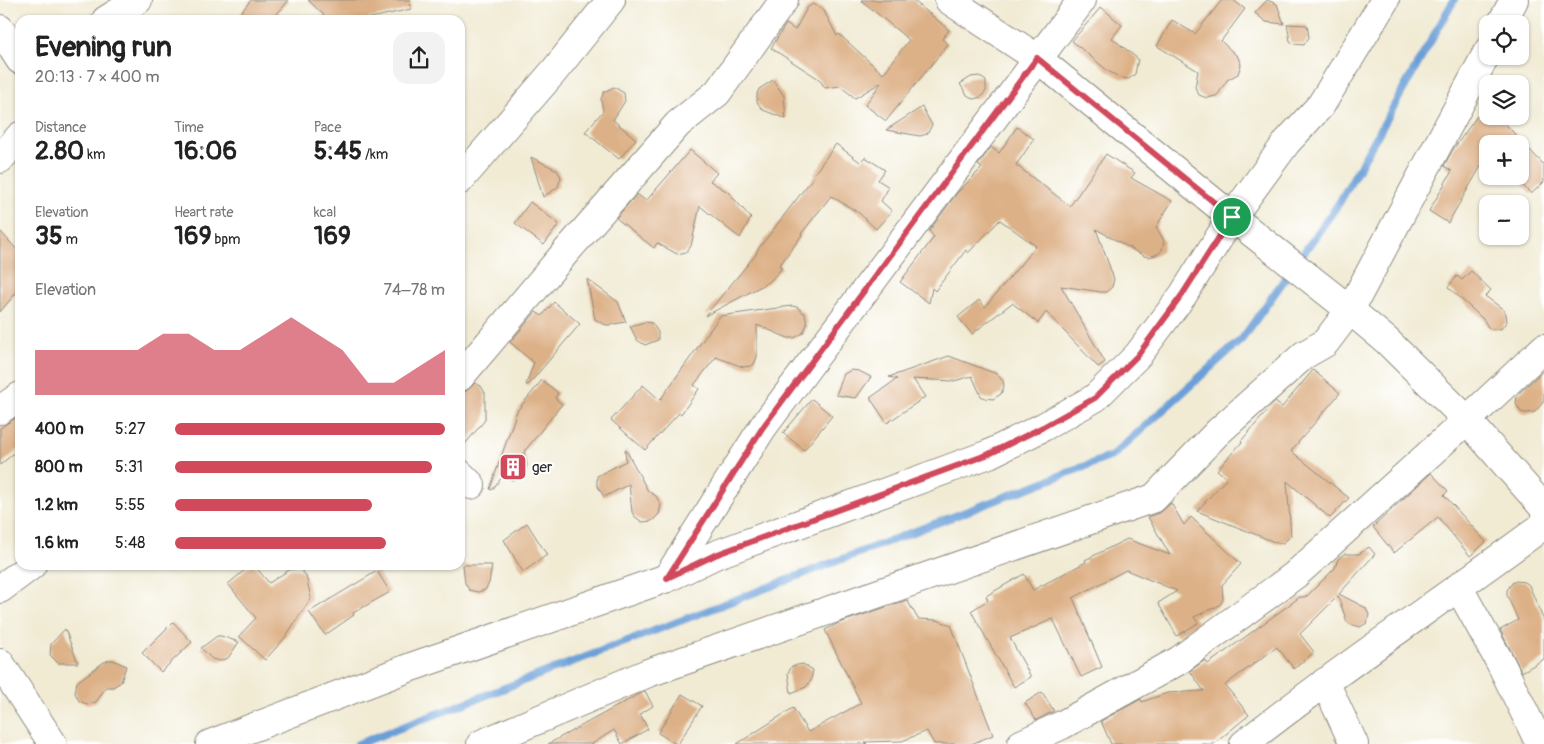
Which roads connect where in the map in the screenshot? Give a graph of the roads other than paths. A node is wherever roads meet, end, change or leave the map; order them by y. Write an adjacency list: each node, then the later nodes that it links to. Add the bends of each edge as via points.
1 (138, 0): 8 (street)
2 (611, 0): 16 (street)
3 (784, 0): 20 (street, via 717,93 678,124)
4 (949, 0): 12 (street)
5 (1082, 0): 12 (street)
6 (1385, 0): 17 (street, via 1321,105 1287,142)
7 (1514, 0): 9 (street)
8 (114, 15)
9 (1506, 15)
10 (0, 29): 11 (street)
11 (15, 52)
12 (1037, 58): 17 (street); 27 (street, via 763,427)
13 (1481, 65): 18 (street)
14 (15, 142): 15 (street)
15 (0, 160)
16 (465, 174)
17 (1232, 217): 18 (street); 27 (street, via 1182,295 1138,355 1095,398 989,454 715,555)
18 (1350, 310): 23 (street, via 1387,341); 34 (street, via 1325,343 1304,355 1218,432 1154,498 648,673)
19 (1544, 348): 23 (street)
20 (465, 371)
21 (15, 400): 22 (street)
22 (0, 410)
23 (1468, 420): 24 (street); 35 (street, via 1295,575 1209,638 1178,660 1062,725)
24 (1544, 508)
25 (1544, 525): 28 (street)
26 (25, 570): 29 (street)
27 (667, 578): 33 (street, via 411,667)
28 (1459, 588): 31 (street); 38 (street)
29 (0, 589)
30 (0, 663): 32 (street)
31 (1325, 682): 36 (street); 37 (street)
32 (53, 744)
33 (210, 744)
34 (481, 744)
35 (1021, 744)
36 (1244, 744)
37 (1354, 744)
38 (1540, 744)

